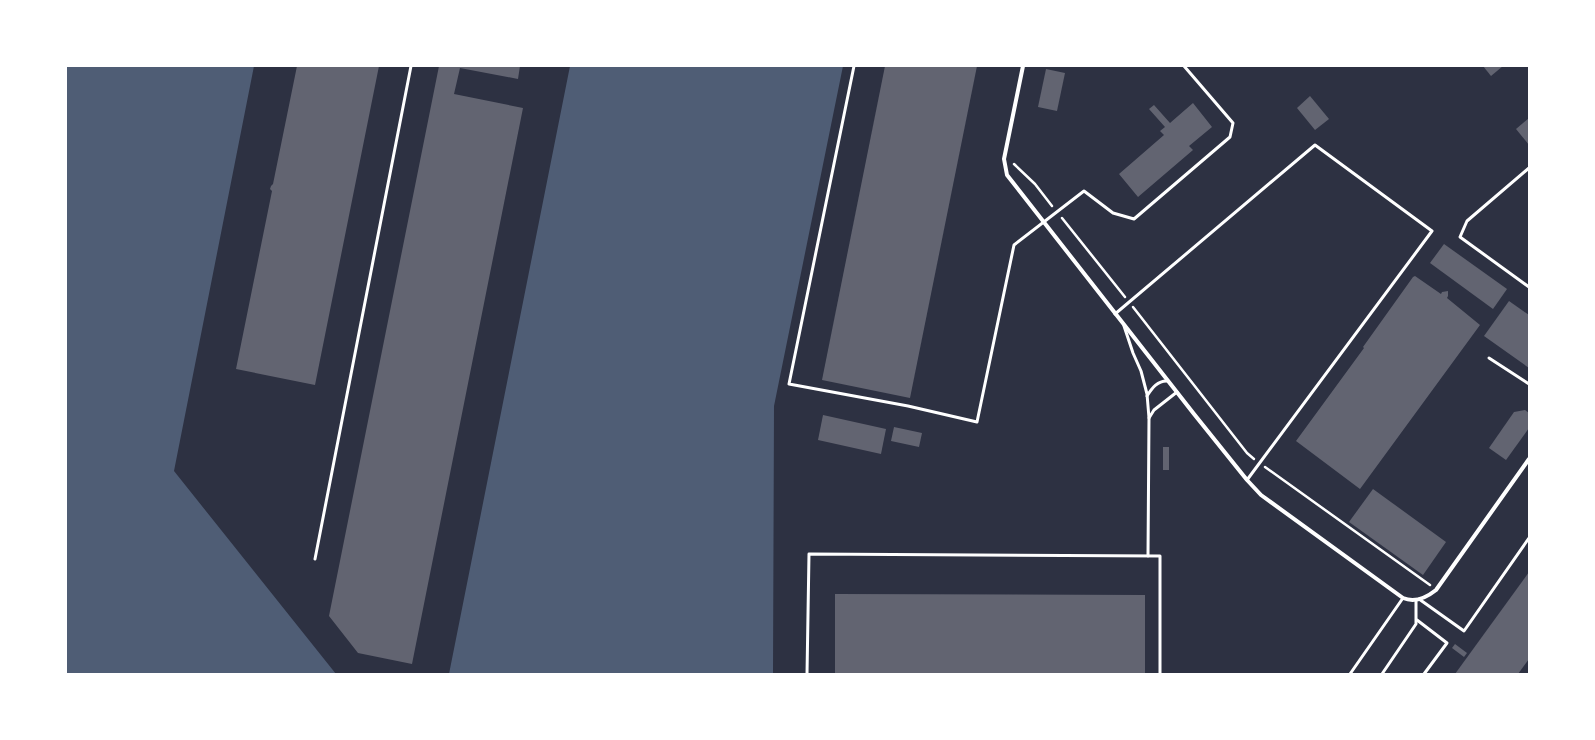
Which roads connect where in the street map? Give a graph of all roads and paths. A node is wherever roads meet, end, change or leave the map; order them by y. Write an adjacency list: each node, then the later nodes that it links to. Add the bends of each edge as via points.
1 (411, 66): 24 (lane)
2 (854, 66): 8 (lane, via 789,384 908,406 977,422 1014,245)
3 (1023, 66): 5 (street)
4 (1184, 66): 7 (lane, via 1233,123 1230,137 1134,219 1113,212 1084,191)
5 (1005, 156): 7 (path, via 1035,184); 8 (street, via 1006,175)
6 (1529, 168): 9 (lane, via 1467,221 1460,237)
7 (1057, 212): 8 (lane); 19 (path, via 1247,453)
8 (1043, 222): 10 (street)
9 (1529, 287)
10 (1115, 314): 11 (street); 21 (lane, via 1315,145 1432,231)
11 (1124, 325): 13 (street); 16 (lane, via 1142,371)
12 (1489, 358): 14 (lane)
13 (1168, 381): 15 (street); 16 (lane, via 1157,383)
14 (1529, 384)
15 (1177, 392): 17 (lane, via 1154,410); 21 (street)
16 (1147, 396): 17 (lane)
17 (1149, 418): 23 (lane)
18 (1529, 459): 25 (street)
19 (1257, 461)
20 (1263, 466): 25 (path)
21 (1247, 480): 26 (street, via 1261,495)
22 (1529, 538): 27 (lane, via 1464,631)
23 (1148, 556): 29 (lane, via 809,554); 30 (lane, via 1160,556)
24 (315, 559)
25 (1436, 590): 27 (street)
26 (1403, 598): 27 (street, via 1409,601); 31 (lane)
27 (1418, 600): 28 (lane)
28 (1417, 620): 32 (lane); 33 (lane, via 1447,643)
29 (807, 674)
30 (1160, 674)
31 (1350, 674)
32 (1382, 674)
33 (1424, 674)

